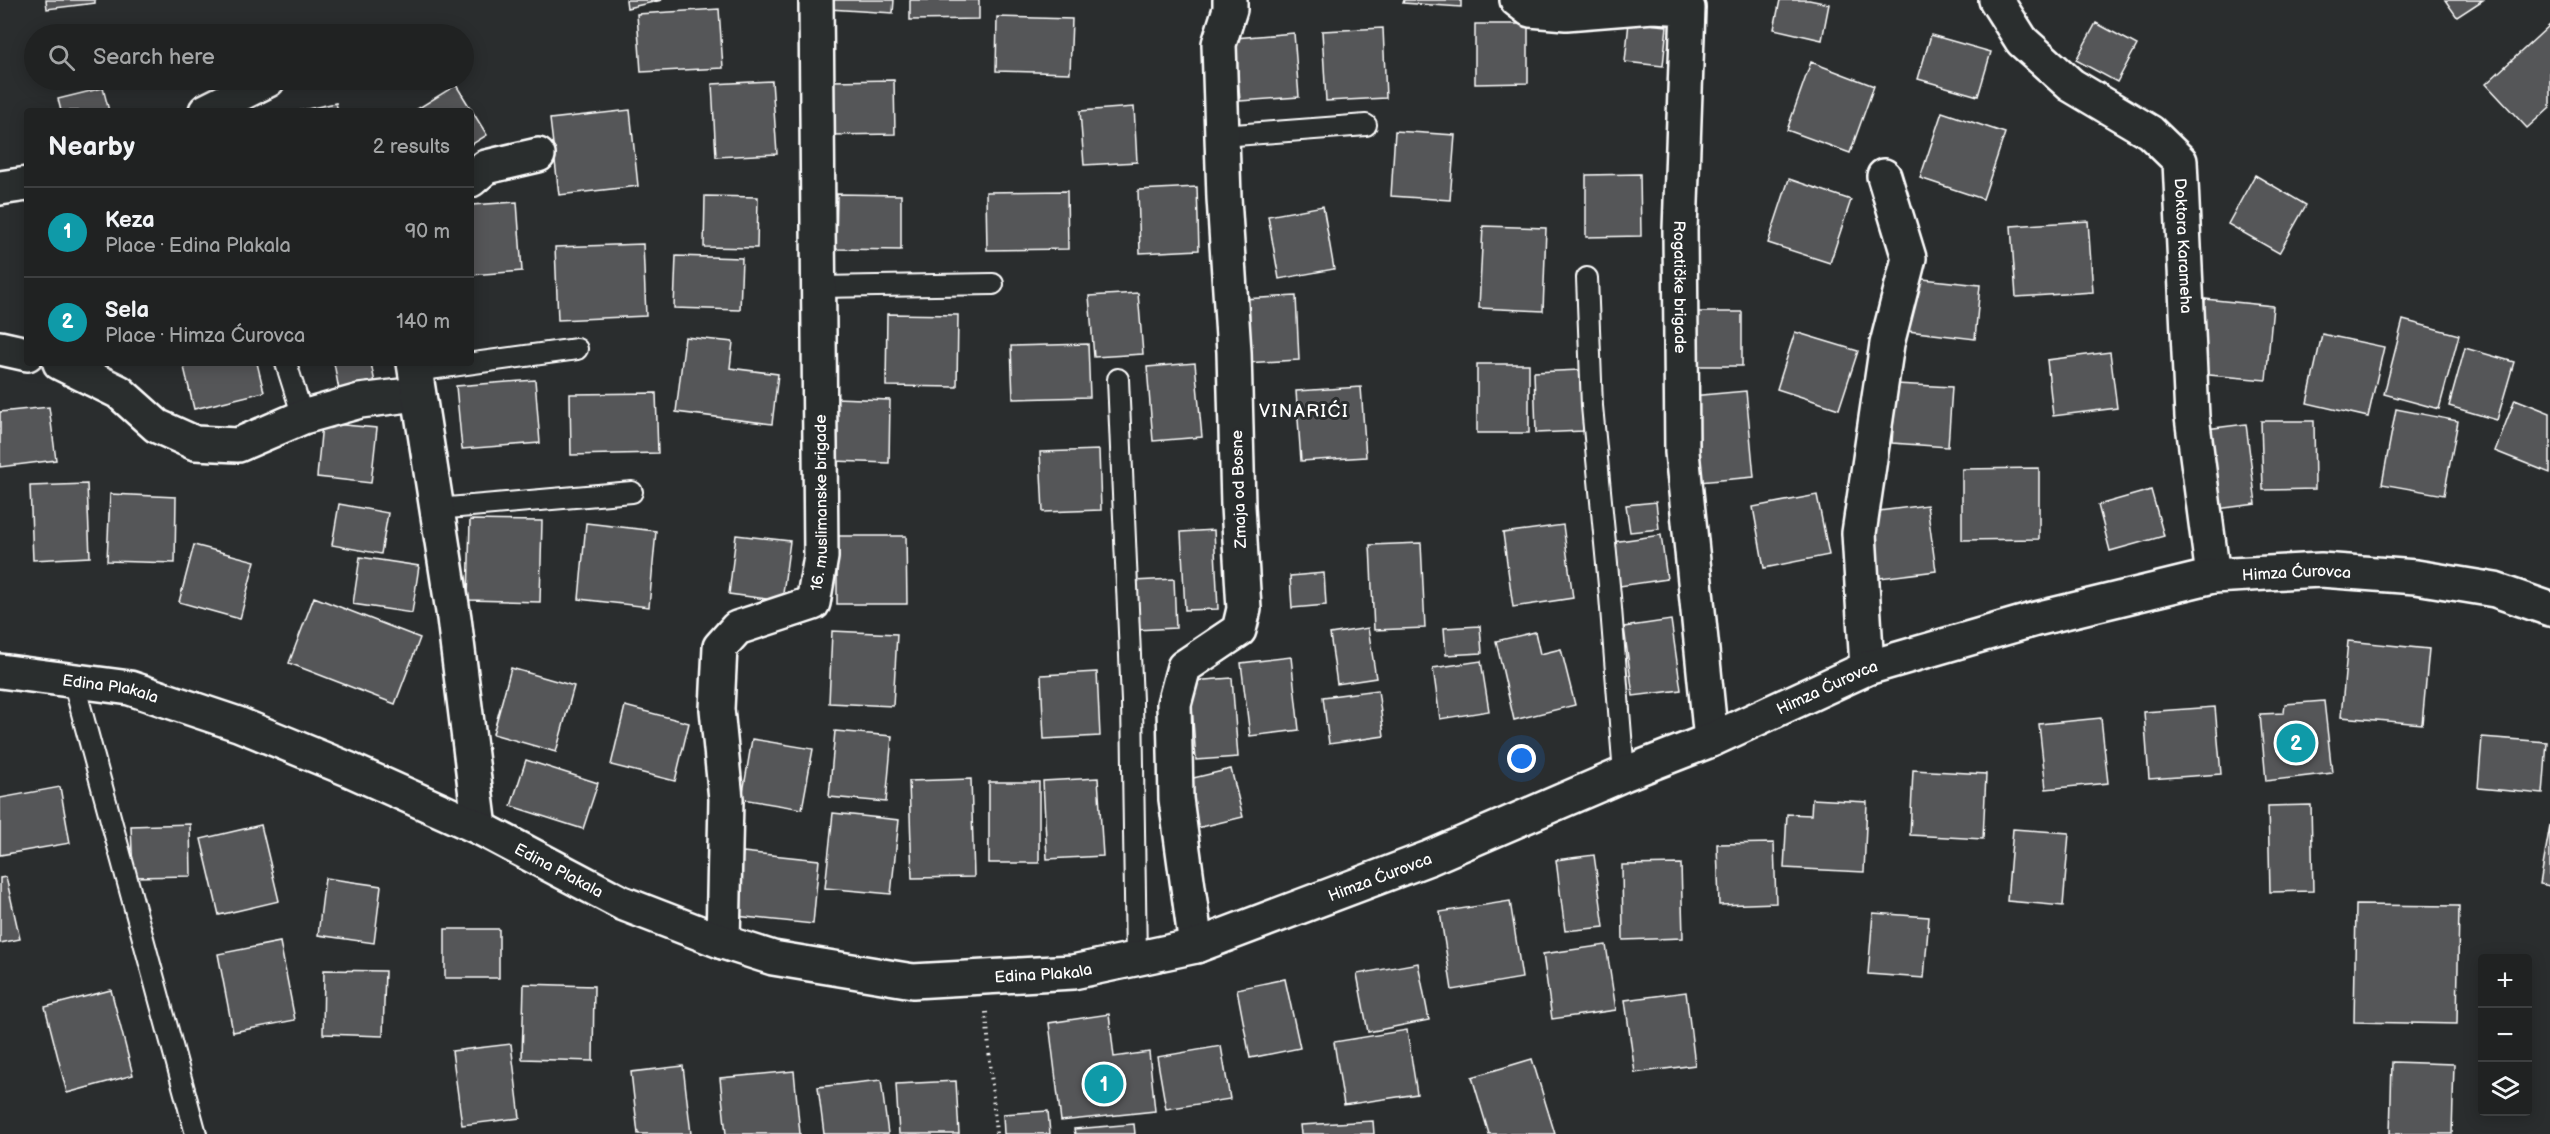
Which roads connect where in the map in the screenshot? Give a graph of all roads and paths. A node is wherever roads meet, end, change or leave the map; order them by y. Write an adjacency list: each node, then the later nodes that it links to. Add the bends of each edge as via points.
1 (816, 0): 16 (street, 16. muslimanske brigade)
2 (1230, 0): 8 (street, Zmaja od Bosne, via 1220,44)
3 (1516, 0): 32 (street, Rogatičke brigade, via 1530,10 1566,13 1653,6 1688,8 1680,230 1682,452)
4 (1996, 0): 27 (street, Doktora Karameha, via 2022,41 2071,85 2150,132 2180,161 2192,417)
5 (248, 90): 6 (street)
6 (212, 108)
7 (1366, 125): 8 (lane)
8 (1222, 136): 36 (street, Zmaja od Bosne, via 1244,609 1239,630 1184,668 1174,704 1176,799)
9 (538, 155): 11 (street, via 486,167)
10 (1884, 176): 29 (street, via 1909,258 1887,344 1859,533)
11 (474, 177)
12 (24, 184): 13 (street)
13 (0, 188)
14 (1587, 278): 33 (lane, via 1592,406)
15 (993, 284): 16 (lane)
16 (819, 287): 35 (street, 16. muslimanske brigade, via 821,557 813,603 737,628 720,647 717,709 726,799)
17 (0, 348): 19 (street)
18 (576, 349): 22 (lane)
19 (24, 353)
20 (66, 366): 24 (street, via 119,392 157,426 195,443 238,445)
21 (287, 366): 24 (lane)
22 (415, 376): 24 (street, via 360,401); 26 (street)
23 (1118, 379): 37 (lane, via 1132,701)
24 (303, 417)
25 (632, 492): 26 (lane)
26 (437, 509): 34 (street)
27 (2213, 576): 28 (street, Himza Ćurovca, via 2321,570 2416,577 2495,590); 29 (street, Himza Ćurovca, via 2036,619)
28 (2550, 609)
29 (1867, 669): 32 (street, Himza Ćurovca)
30 (0, 671): 31 (street, Edina Plakala)
31 (73, 680): 34 (street, Edina Plakala, via 130,688 238,724); 39 (lane)
32 (1711, 740): 33 (street, Himza Ćurovca)
33 (1624, 774): 36 (street, Himza Ćurovca, via 1429,858)
34 (480, 828): 35 (street, Edina Plakala, via 622,903)
35 (723, 942): 38 (street, Edina Plakala, via 773,957 913,981)
36 (1196, 946): 37 (street, Himza Ćurovca)
37 (1136, 959): 38 (street, Edina Plakala, via 1073,972)
38 (983, 978): 40 (path)
39 (196, 1134)
40 (996, 1134)

